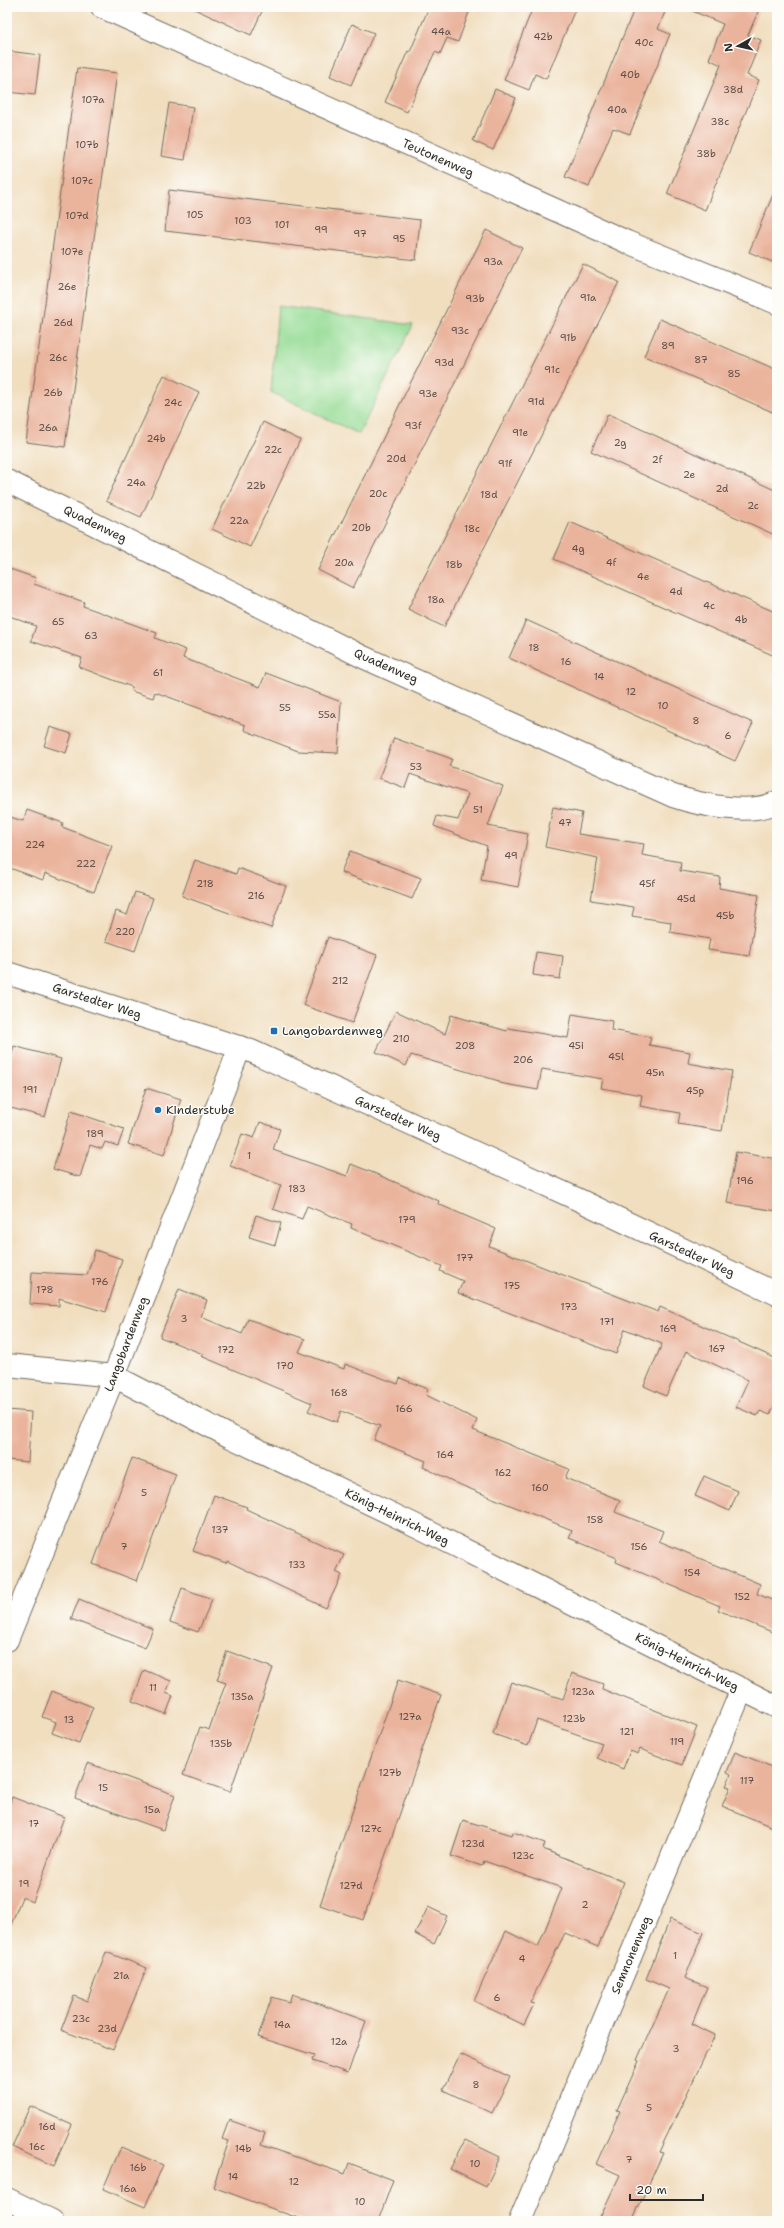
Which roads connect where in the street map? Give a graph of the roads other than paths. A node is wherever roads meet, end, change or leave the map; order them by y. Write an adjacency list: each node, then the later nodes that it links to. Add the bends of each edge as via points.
1 (102, 7): 2 (street, Teutonenweg, via 627,242)
2 (777, 303)
3 (7, 481): 4 (street, Quadenweg, via 363,657 673,796 697,804 724,808 751,808)
4 (776, 804)
5 (7, 973): 6 (street, Garstedter Weg)
6 (240, 1047): 7 (street, Garstedter Weg, via 577,1199); 9 (street, Langobardenweg)
7 (777, 1294)
8 (7, 1365): 9 (street, König-Heinrich-Weg)
9 (114, 1376): 10 (street, Langobardenweg); 11 (street, König-Heinrich-Weg)
10 (7, 1640)
11 (742, 1690): 12 (street, König-Heinrich-Weg); 15 (street, Semnonenweg)
12 (777, 1707)
13 (7, 2199): 14 (street)
14 (52, 2221)
15 (520, 2221)

